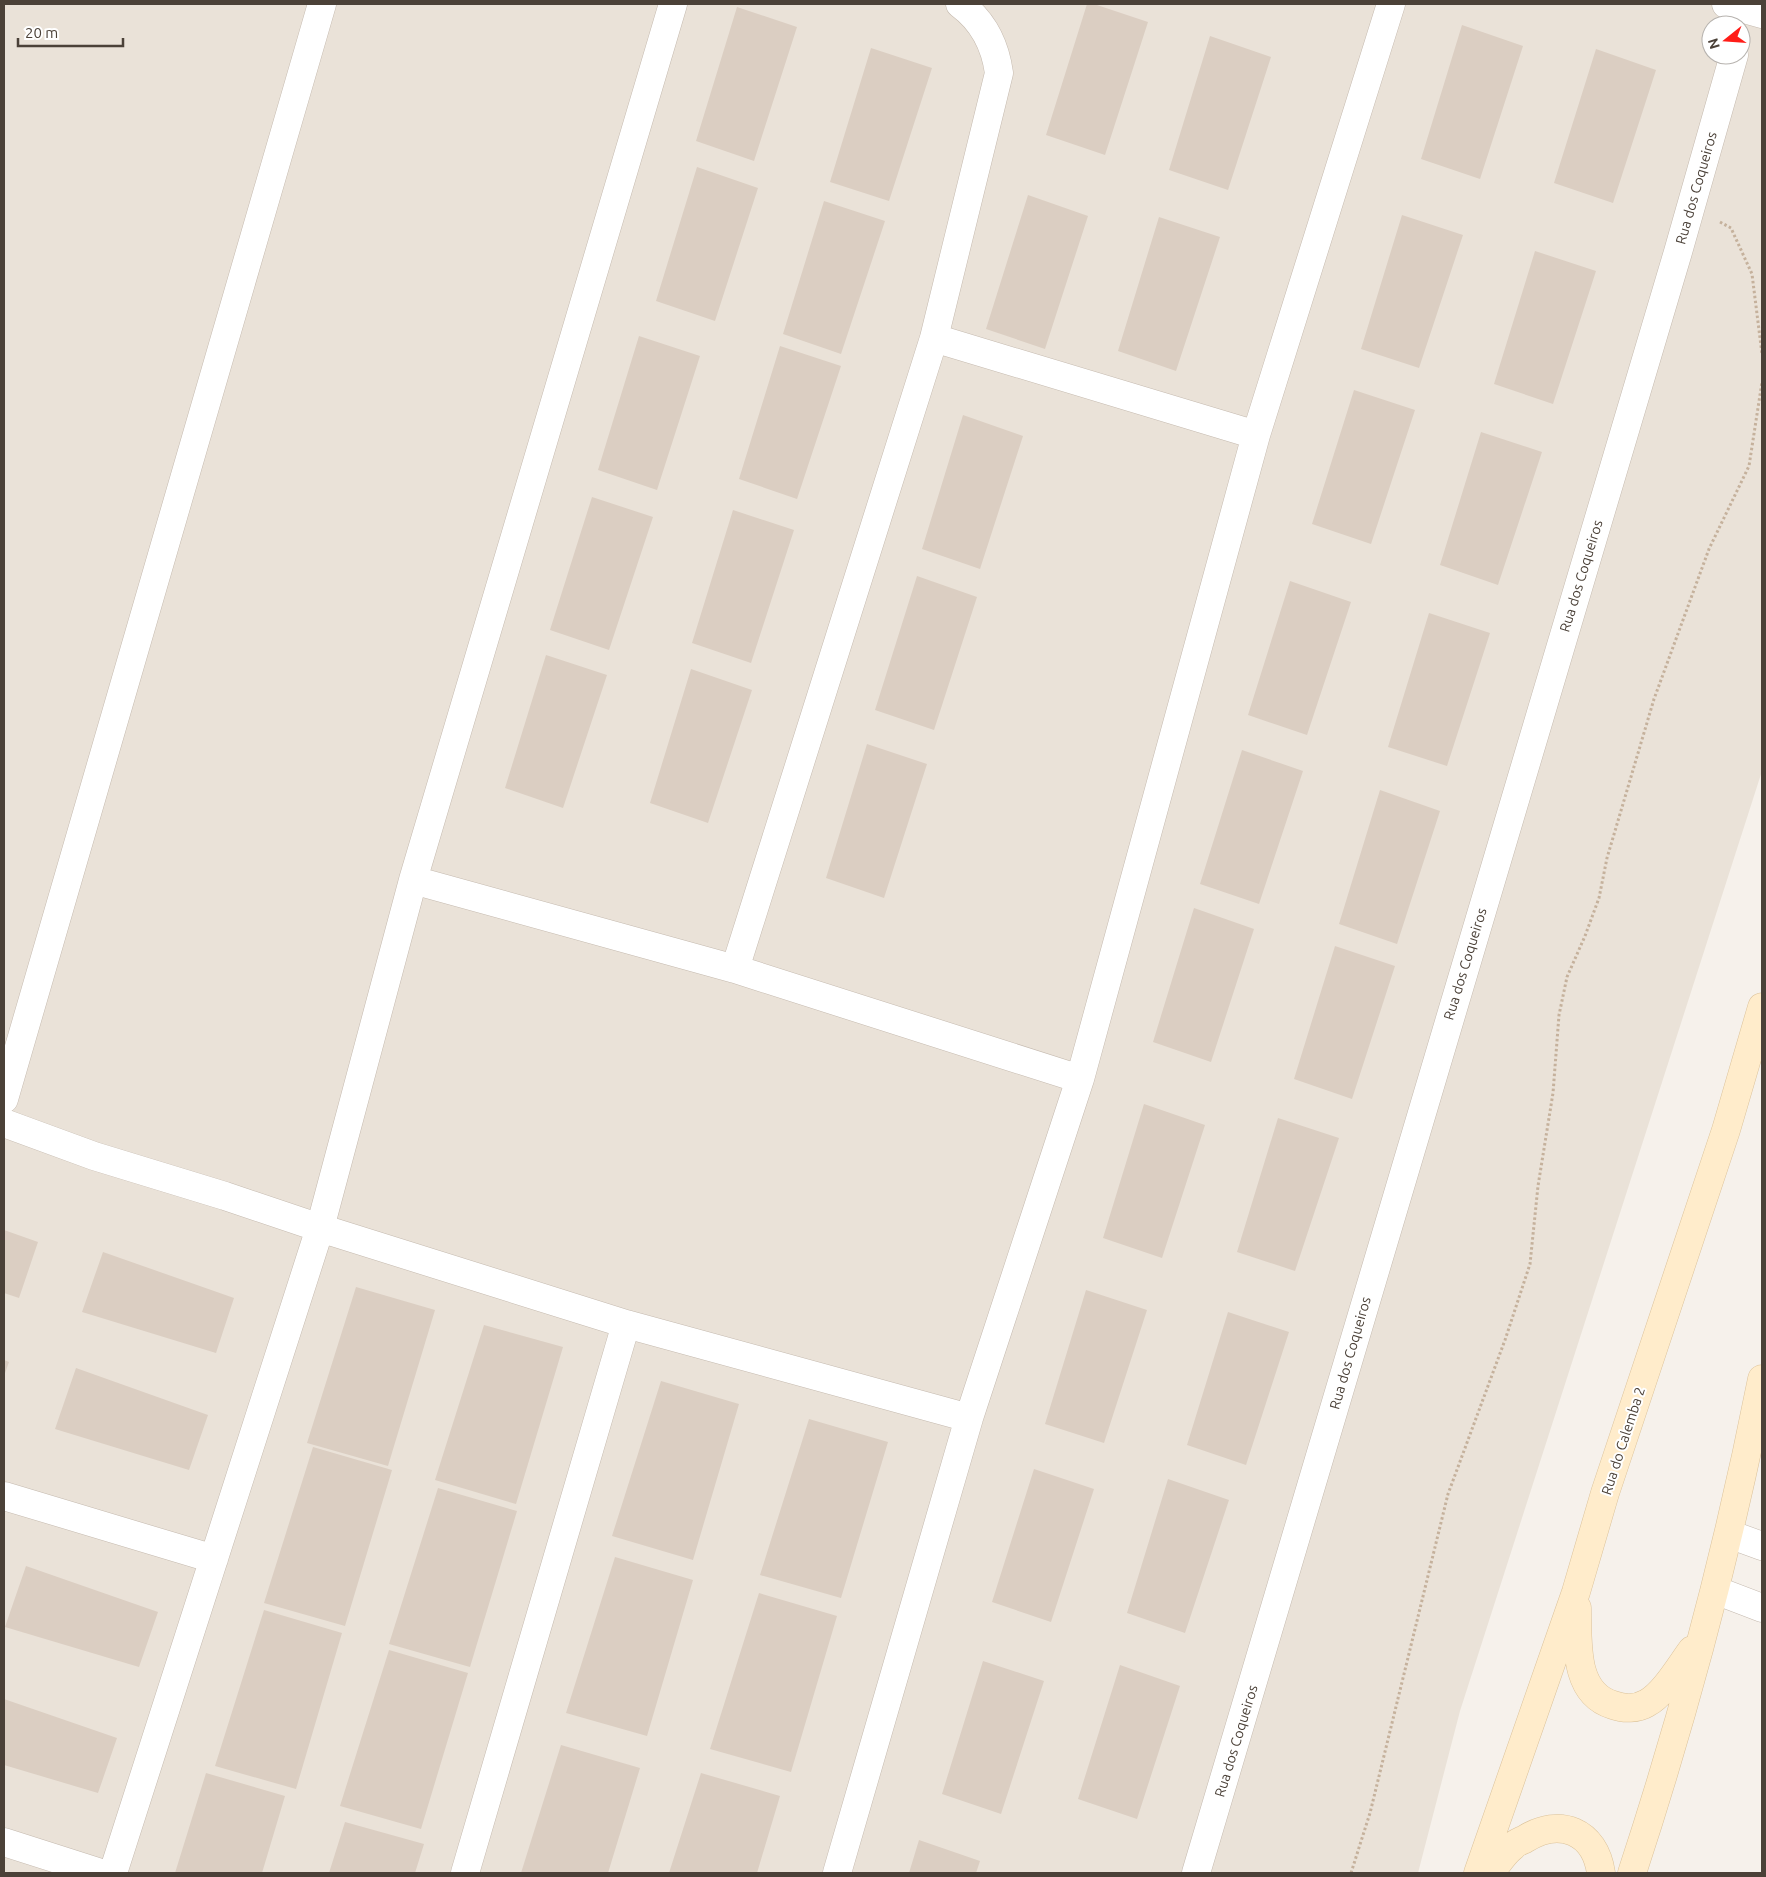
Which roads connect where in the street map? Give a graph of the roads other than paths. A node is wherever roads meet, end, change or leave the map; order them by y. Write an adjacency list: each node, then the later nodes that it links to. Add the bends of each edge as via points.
1 (322, 4): 12 (street)
2 (673, 4): 8 (street)
3 (960, 4): 6 (street, via 974,14 986,31 997,55 999,73)
4 (1391, 4): 7 (street)
5 (1731, 65): 31 (street, Rua dos Coqueiros)
6 (934, 338): 7 (street); 9 (street)
7 (1256, 435): 11 (street)
8 (413, 880): 9 (street); 14 (street)
9 (735, 969): 11 (street)
10 (1762, 1007): 23 (main road, Rua do Calemba 2, via 1726,1130 1605,1493)
11 (1080, 1080): 17 (street)
12 (4, 1099)
13 (4, 1124): 14 (street)
14 (320, 1228): 15 (street); 21 (street)
15 (626, 1324): 17 (street); 29 (street)
16 (1762, 1380): 19 (main road)
17 (969, 1418): 30 (street)
18 (4, 1496): 21 (street)
19 (1730, 1534): 20 (street); 22 (main road)
20 (1762, 1546)
21 (214, 1559): 28 (street)
22 (1715, 1590): 24 (street); 25 (main road)
23 (1576, 1592): 25 (main road, via 1578,1659 1594,1695 1609,1704 1630,1708 1647,1703 1663,1689); 32 (main road, Rua do Calemba 2)
24 (1762, 1608)
25 (1701, 1638): 35 (main road, via 1659,1791)
26 (4, 1842): 27 (street)
27 (101, 1873)
28 (113, 1873)
29 (465, 1873)
30 (836, 1873)
31 (1196, 1873)
32 (1478, 1873)
33 (1490, 1873): 34 (main road, via 1512,1846 1538,1831 1557,1828 1569,1830 1589,1842 1599,1859)
34 (1601, 1873)
35 (1632, 1873)

